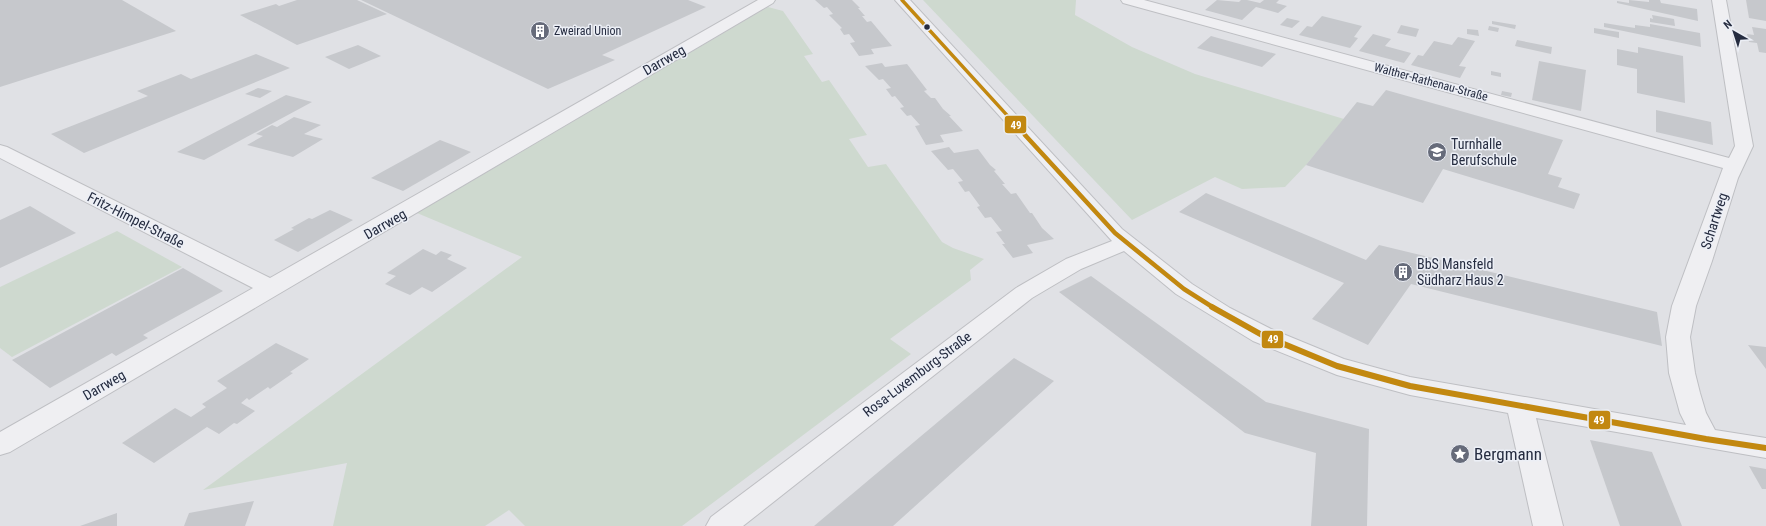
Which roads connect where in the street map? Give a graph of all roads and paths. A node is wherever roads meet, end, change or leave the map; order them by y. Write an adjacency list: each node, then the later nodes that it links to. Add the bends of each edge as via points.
1 (768, 0): 9 (street, Darrweg)
2 (902, 0): 8 (street)
3 (1128, 0): 5 (street, Walther-Rathenau-Straße)
4 (1719, 0): 7 (street, Schartweg, via 1744,146)
5 (1163, 4): 7 (street, Walther-Rathenau-Straße)
6 (0, 151): 9 (street, Fritz-Himpel-Straße)
7 (1733, 165): 11 (street, Schartweg, via 1684,306 1678,337 1687,393 1693,413)
8 (1126, 243): 10 (street, via 1205,303 1246,327 1292,348 1337,366 1390,381); 14 (street, Rosa-Luxemburg-Straße, via 1077,262 1024,293)
9 (272, 288): 12 (street, Darrweg)
10 (1520, 406): 11 (street); 15 (street)
11 (1706, 439): 13 (street)
12 (0, 445)
13 (1766, 448)
14 (721, 526)
15 (1548, 526)

